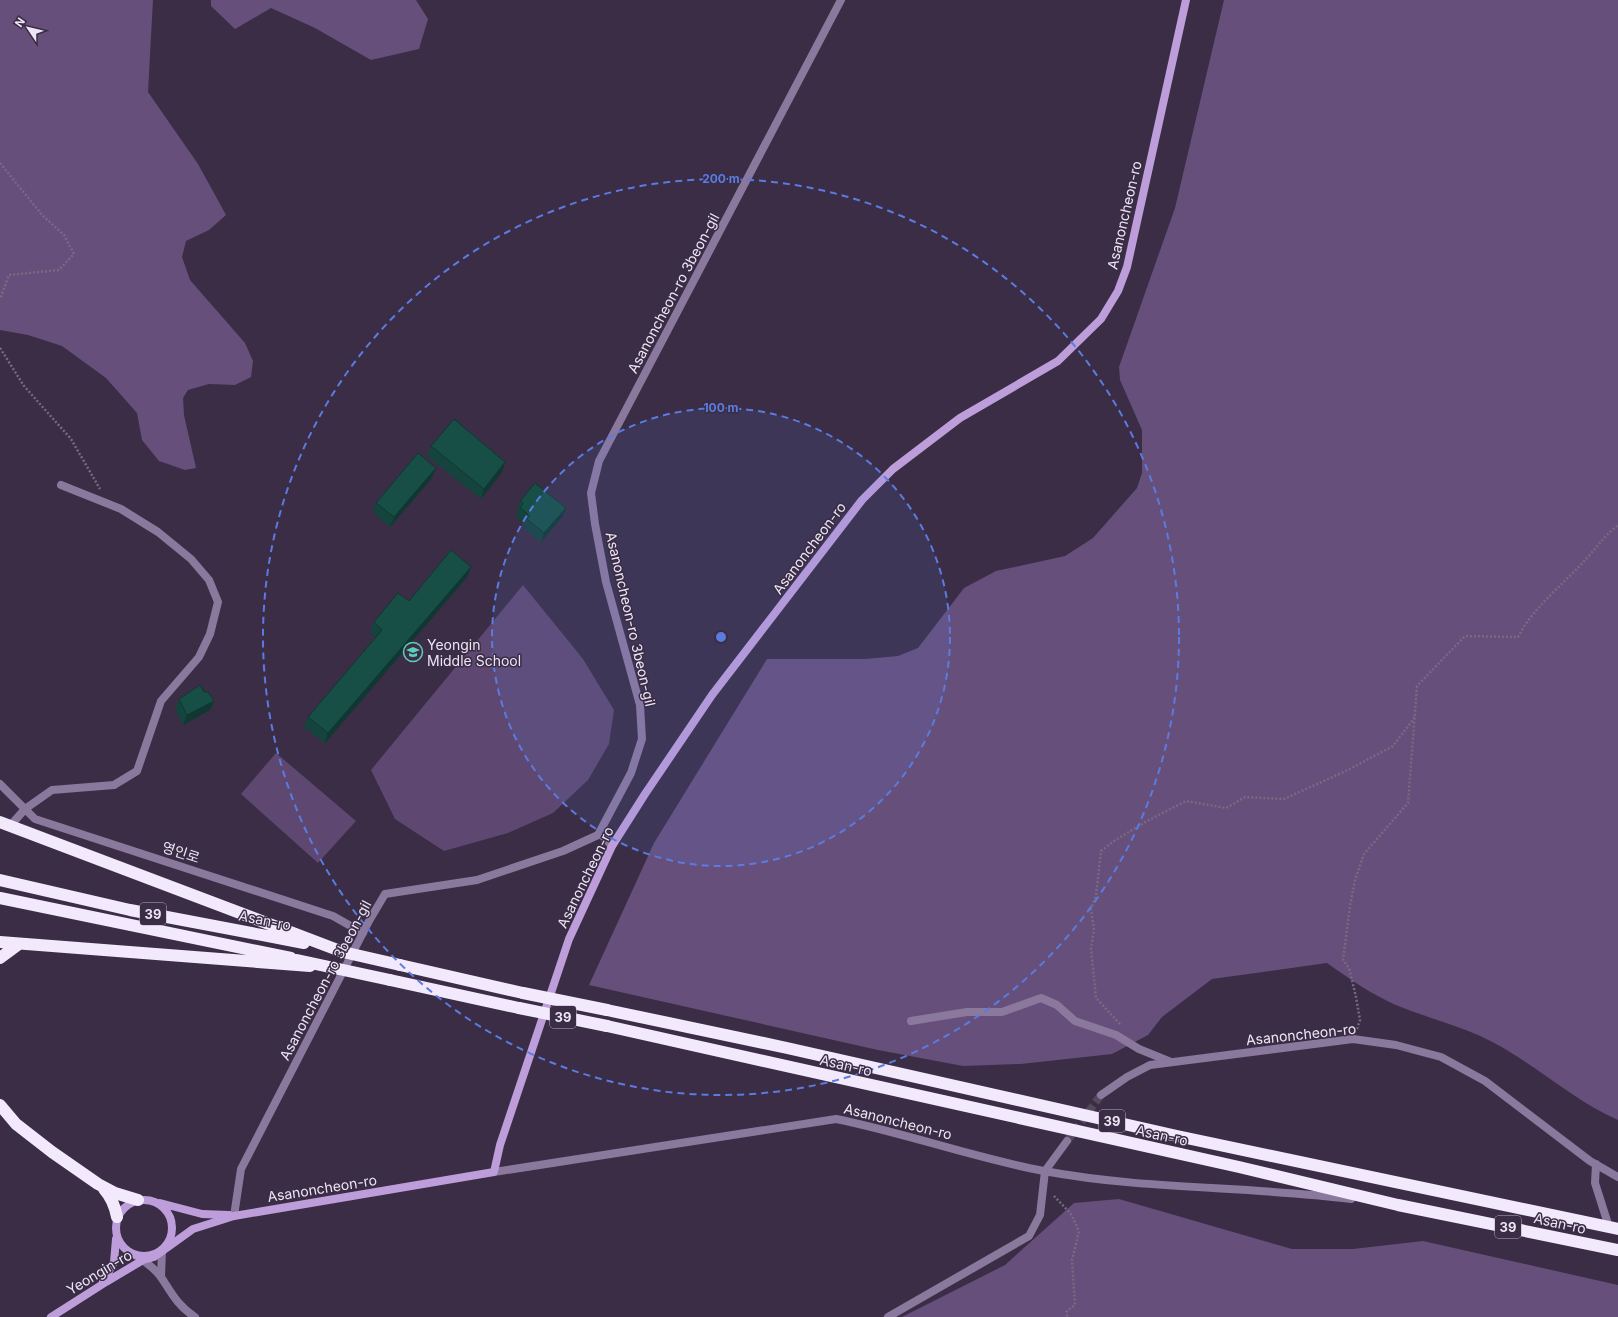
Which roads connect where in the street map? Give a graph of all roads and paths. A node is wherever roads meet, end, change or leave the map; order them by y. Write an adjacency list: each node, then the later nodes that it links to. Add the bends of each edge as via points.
1 (842, 0): 13 (street, Asanoncheon-ro 3beon-gil, via 599,461 591,493 595,524 606,582 640,705 642,739 631,773)
2 (1186, 0): 14 (main road, Asanoncheon-ro, via 1127,267 1118,291 1101,319 1058,361 960,418 893,469 862,500 712,695)
3 (0, 163): 4 (path, via 42,215 64,235 74,254 59,270 9,275)
4 (0, 299)
5 (0, 348): 7 (path, via 24,386 71,439)
6 (61, 485): 11 (street, via 121,509 158,532 191,559 209,580 218,602 210,634 198,657 161,701 137,770 114,785 52,790)
7 (105, 494)
8 (1618, 525): 9 (path, via 1526,622 1518,637 1465,636 1417,686)
9 (1415, 716): 24 (path, via 1393,746 1308,789 1284,799 1245,797 1226,808 1186,801 1114,840 1101,851 1096,895 1091,909 1094,930 1091,948 1096,998 1111,1016); 25 (path, via 1408,803 1364,854 1350,906 1343,960 1349,968 1360,1020)
10 (0, 784): 11 (street, 영인로)
11 (24, 809): 12 (street); 17 (street, 영인로, via 35,819 333,916)
12 (5, 824): 18 (highway)
13 (600, 833): 14 (street); 17 (street, Asanoncheon-ro 3beon-gil, via 563,851 477,880 385,894)
14 (612, 846): 32 (main road, Asanoncheon-ro, via 569,939 500,1145)
15 (0, 880): 18 (highway, Asan-ro / 39, via 130,910)
16 (0, 898): 22 (highway, 39)
17 (363, 933): 39 (street, Asanoncheon-ro 3beon-gil, via 241,1169)
18 (308, 941): 41 (highway, Asan-ro / 39, bridge, via 343,952 523,993 779,1046 1185,1137)
19 (0, 942): 20 (highway)
20 (19, 944): 21 (highway); 22 (highway)
21 (0, 958)
22 (295, 962): 38 (highway, Asan-ro / 39, bridge, via 337,968 607,1026)
23 (911, 1021): 26 (street, via 967,1012 1002,1012 1041,998 1057,1006 1075,1021 1116,1035 1139,1049)
24 (1126, 1028)
25 (1353, 1039): 26 (street, Asanoncheon-ro); 30 (street, Asanoncheon-ro, via 1396,1045 1441,1057 1485,1080)
26 (1171, 1062): 27 (street, Asanoncheon-ro, via 1150,1065)
27 (1101, 1095)
28 (0, 1105): 34 (highway, via 16,1124)
29 (1067, 1141): 31 (street)
30 (1596, 1164): 33 (street, Asanoncheon-ro); 41 (street, via 1595,1183)
31 (1045, 1171): 32 (street, Asanoncheon-ro, via 836,1119); 35 (street); 38 (street, Asanoncheon-ro, via 1134,1183 1301,1192)
32 (494, 1172): 39 (main road, Asanoncheon-ro)
33 (1618, 1177)
34 (98, 1184): 36 (highway, via 115,1193); 40 (highway, via 116,1206)
35 (1043, 1190): 51 (street, via 1040,1215 1029,1236); 52 (path, via 1052,1194 1071,1214 1079,1231 1072,1260 1075,1305 1067,1311)
36 (138, 1200): 37 (main road); 40 (main road, via 129,1203)
37 (157, 1203): 39 (main road, via 202,1214); 43 (main road, via 167,1212 172,1225 168,1243)
38 (1398, 1205): 44 (highway, Asan-ro / 39)
39 (234, 1216): 43 (main road, Asanoncheon-ro, via 193,1229)
40 (117, 1217): 42 (main road)
41 (1614, 1228)
42 (116, 1236): 45 (main road, via 120,1244); 48 (main road, via 114,1262)
43 (162, 1250): 45 (main road, via 144,1256); 46 (main road, Yeongin-ro); 47 (street)
44 (1618, 1250)
45 (135, 1255): 46 (street)
46 (143, 1260): 47 (street); 48 (main road, Yeongin-ro)
47 (161, 1277): 50 (street, via 170,1293)
48 (100, 1286): 49 (main road, Yeongin-ro)
49 (51, 1317)
50 (195, 1317)
51 (888, 1317)
52 (1067, 1317)

